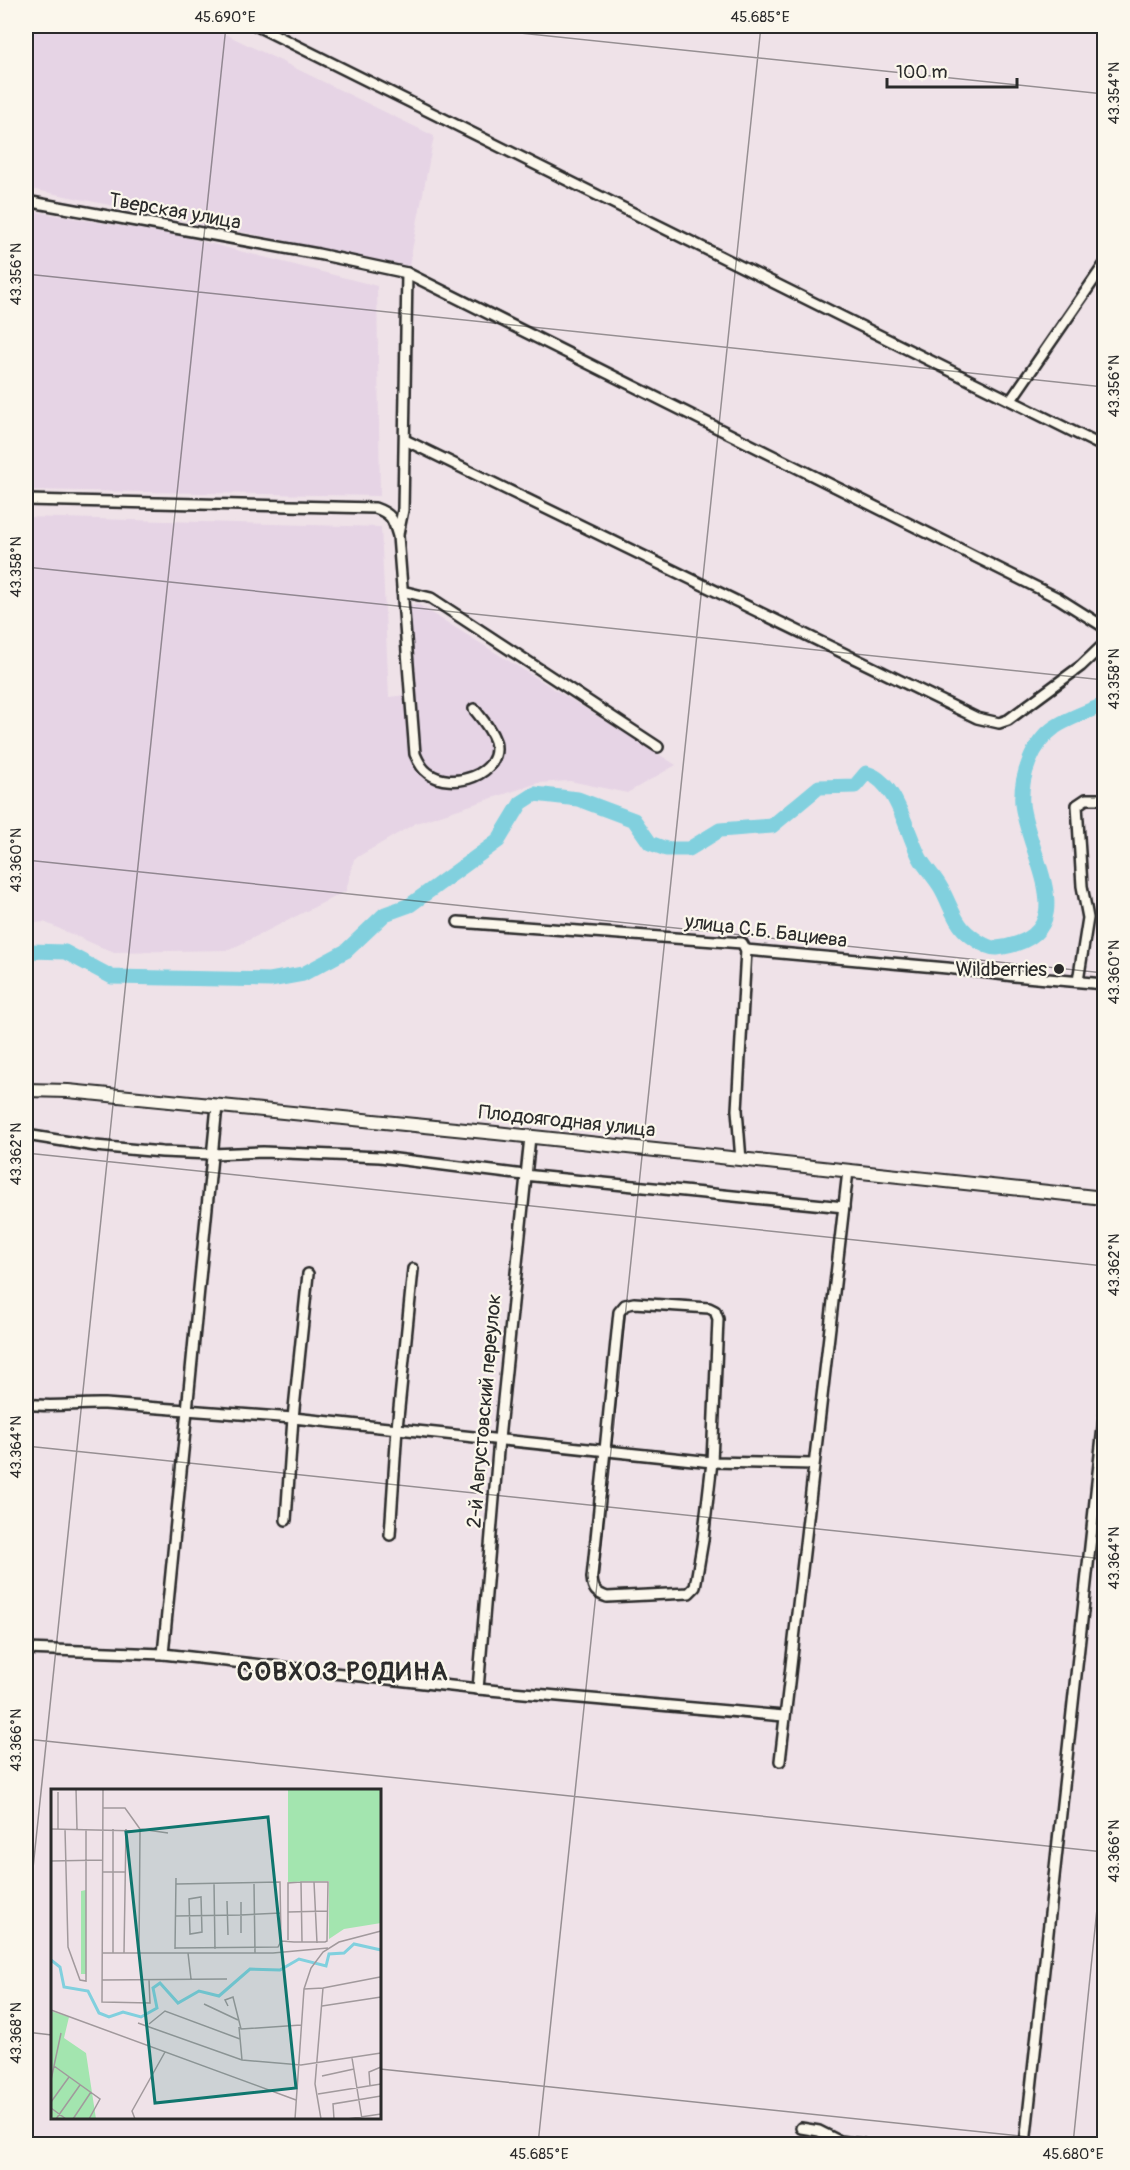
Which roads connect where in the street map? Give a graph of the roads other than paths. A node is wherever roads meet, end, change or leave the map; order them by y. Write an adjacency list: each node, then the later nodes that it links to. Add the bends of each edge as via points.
1 (257, 26): 5 (street)
2 (26, 201): 4 (street, Тверская улица)
3 (1104, 266): 5 (street)
4 (407, 273): 6 (street); 11 (street, Тверская улица, via 1058,598)
5 (1011, 400): 7 (street)
6 (405, 440): 9 (street, via 403,510); 12 (street, via 977,718 999,723 1008,720)
7 (1104, 447)
8 (26, 500): 9 (street, via 375,508 393,519)
9 (398, 536): 10 (street)
10 (402, 591): 13 (street, via 414,754 426,772 450,781 466,779 493,761 495,741); 14 (street, via 431,598)
11 (1104, 627)
12 (1104, 644)
13 (474, 710)
14 (658, 747)
15 (1104, 800): 18 (street, via 1086,799 1077,805 1088,918)
16 (458, 922): 17 (street, улица С.Б. Бациева, via 742,943)
17 (746, 951): 18 (street, улица С.Б. Бациева); 25 (street, via 737,1110)
18 (1078, 981): 19 (street, улица С.Б. Бациева)
19 (1104, 984)
20 (26, 1090): 21 (street, Плодоягодная улица)
21 (218, 1106): 23 (street, Плодоягодная улица); 24 (street)
22 (26, 1135): 24 (street, via 94,1146)
23 (530, 1137): 25 (street, Плодоягодная улица); 27 (street, 2-й Августовский переулок)
24 (212, 1154): 27 (street, via 380,1157); 33 (street)
25 (741, 1160): 26 (street, Плодоягодная улица)
26 (848, 1172): 28 (street, Плодоягодная улица); 29 (street)
27 (524, 1174): 29 (street); 37 (street, 2-й Августовский переулок)
28 (1104, 1198)
29 (844, 1207): 40 (street)
30 (413, 1269): 36 (street)
31 (308, 1274): 34 (street)
32 (26, 1404): 33 (street, via 63,1407 88,1403)
33 (186, 1411): 34 (street); 44 (street)
34 (293, 1418): 36 (street); 41 (street)
35 (1104, 1418): 50 (street)
36 (397, 1428): 37 (street); 42 (street)
37 (499, 1439): 38 (street); 45 (street, 2-й Августовский переулок)
38 (605, 1451): 39 (street); 39 (street, via 592,1578 597,1594 607,1597 692,1591 703,1540); 39 (street, via 619,1312 634,1303 709,1308 718,1319)
39 (712, 1462): 40 (street)
40 (813, 1464): 46 (street)
41 (286, 1520)
42 (390, 1535)
43 (26, 1649): 44 (street)
44 (163, 1654): 45 (street)
45 (478, 1689): 46 (street)
46 (784, 1716): 47 (street)
47 (780, 1761)
48 (801, 2128): 49 (street)
49 (862, 2145)
50 (1025, 2145)

